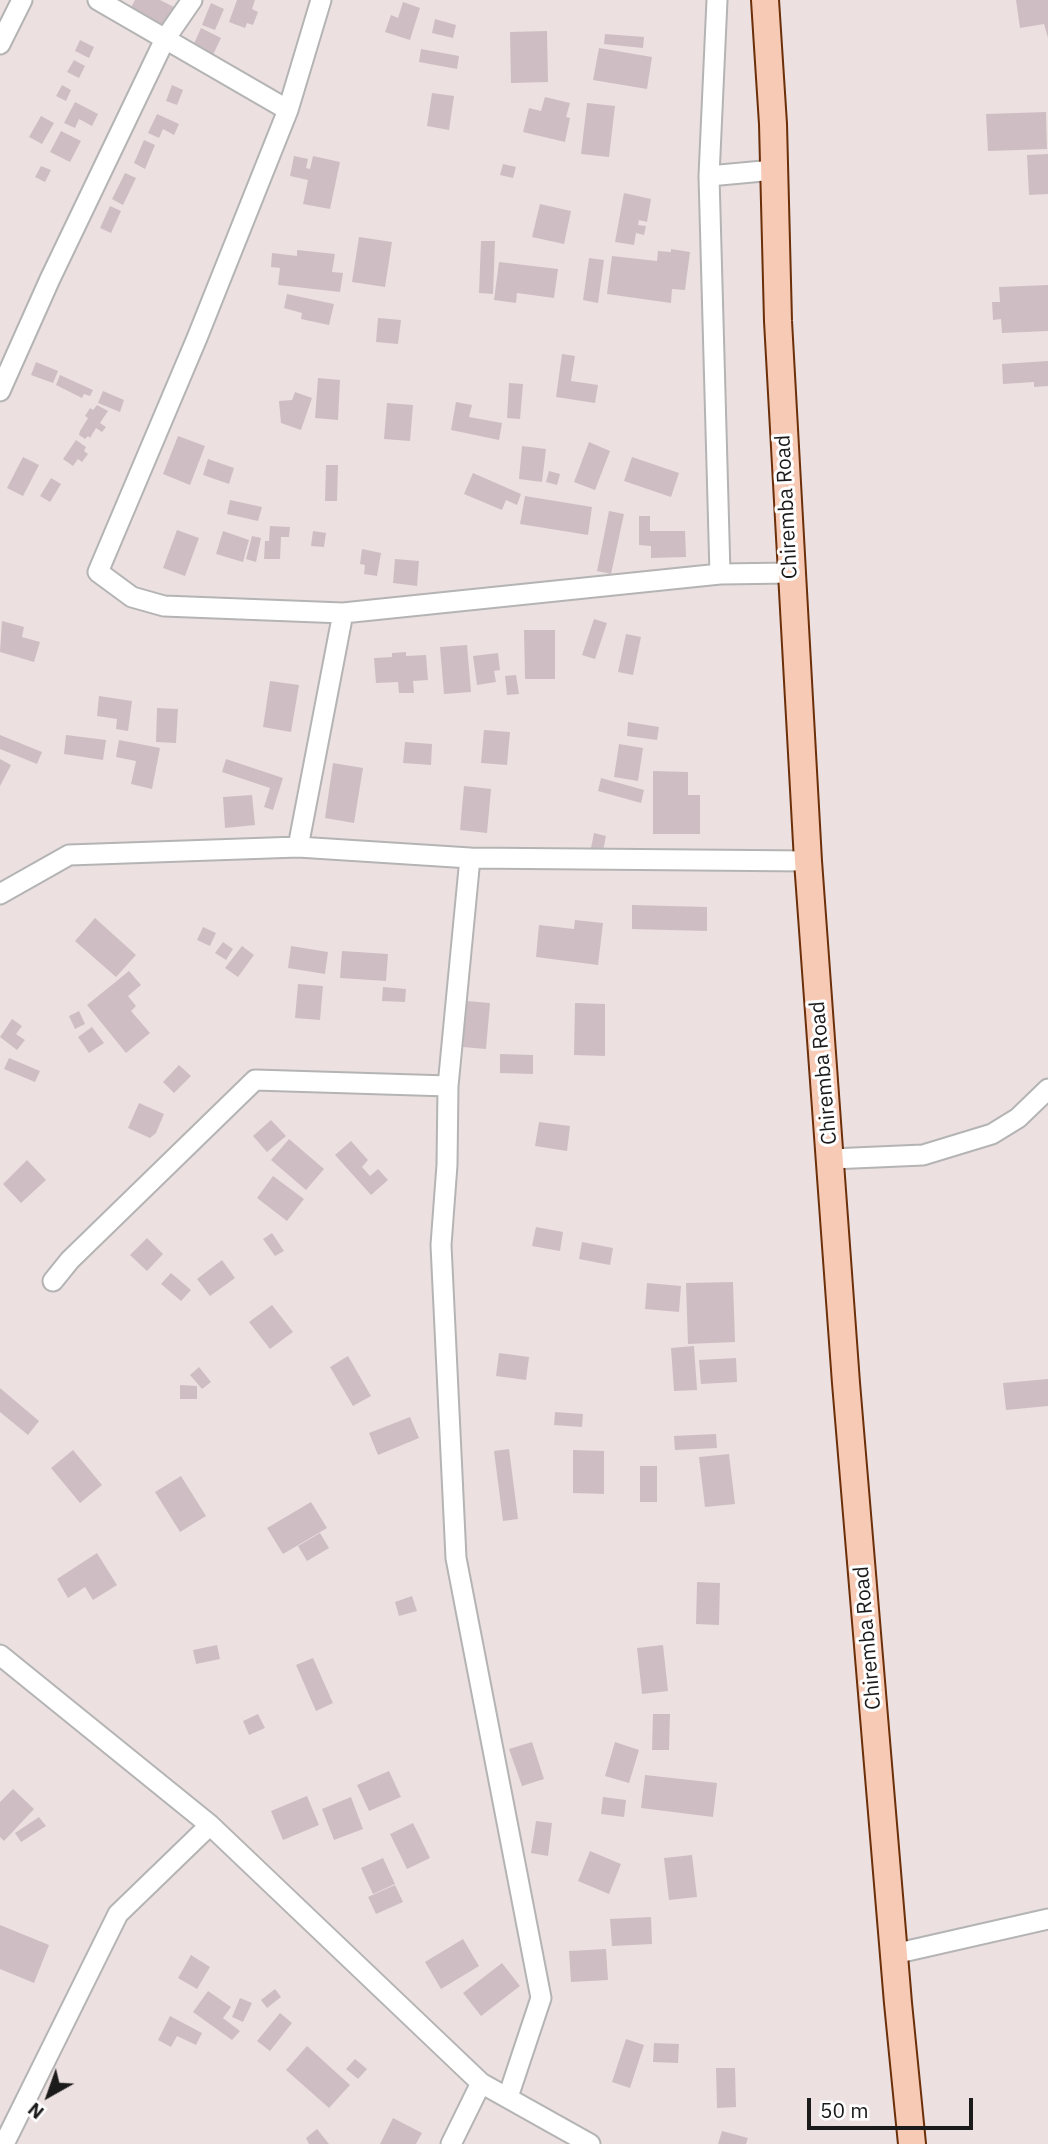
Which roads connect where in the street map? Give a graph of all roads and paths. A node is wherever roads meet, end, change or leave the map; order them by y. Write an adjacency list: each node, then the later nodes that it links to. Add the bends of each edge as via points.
1 (22, 0): 8 (street)
2 (98, 0): 7 (street)
3 (192, 0): 7 (street)
4 (321, 0): 9 (street)
5 (717, 0): 11 (street)
6 (765, 0): 10 (main road, Chiremba Road)
7 (165, 40): 9 (street); 12 (street)
8 (0, 44)
9 (288, 110): 15 (street, via 98,572 132,597 164,606)
10 (774, 170): 11 (street); 13 (main road, Chiremba Road)
11 (709, 176): 14 (street)
12 (0, 391)
13 (791, 573): 14 (street); 18 (main road, Chiremba Road)
14 (720, 574): 15 (street)
15 (343, 613): 16 (street)
16 (298, 847): 17 (street); 19 (street, via 69,855)
17 (470, 858): 18 (street); 20 (street)
18 (808, 861): 22 (main road, Chiremba Road)
19 (0, 894)
20 (448, 1086): 23 (street, via 254,1080); 29 (street, via 441,1245 456,1558 541,1998)
21 (1048, 1089): 22 (street, via 1018,1118 992,1134 923,1155)
22 (831, 1159): 27 (main road, Chiremba Road)
23 (53, 1281)
24 (0, 1655): 25 (street)
25 (210, 1825): 28 (street); 30 (street, via 118,1914)
26 (1048, 1919): 27 (street)
27 (894, 1954): 33 (main road, Chiremba Road)
28 (481, 2083): 29 (street); 31 (street)
29 (508, 2097): 32 (street)
30 (4, 2144)
31 (452, 2144)
32 (590, 2144)
33 (912, 2144)

